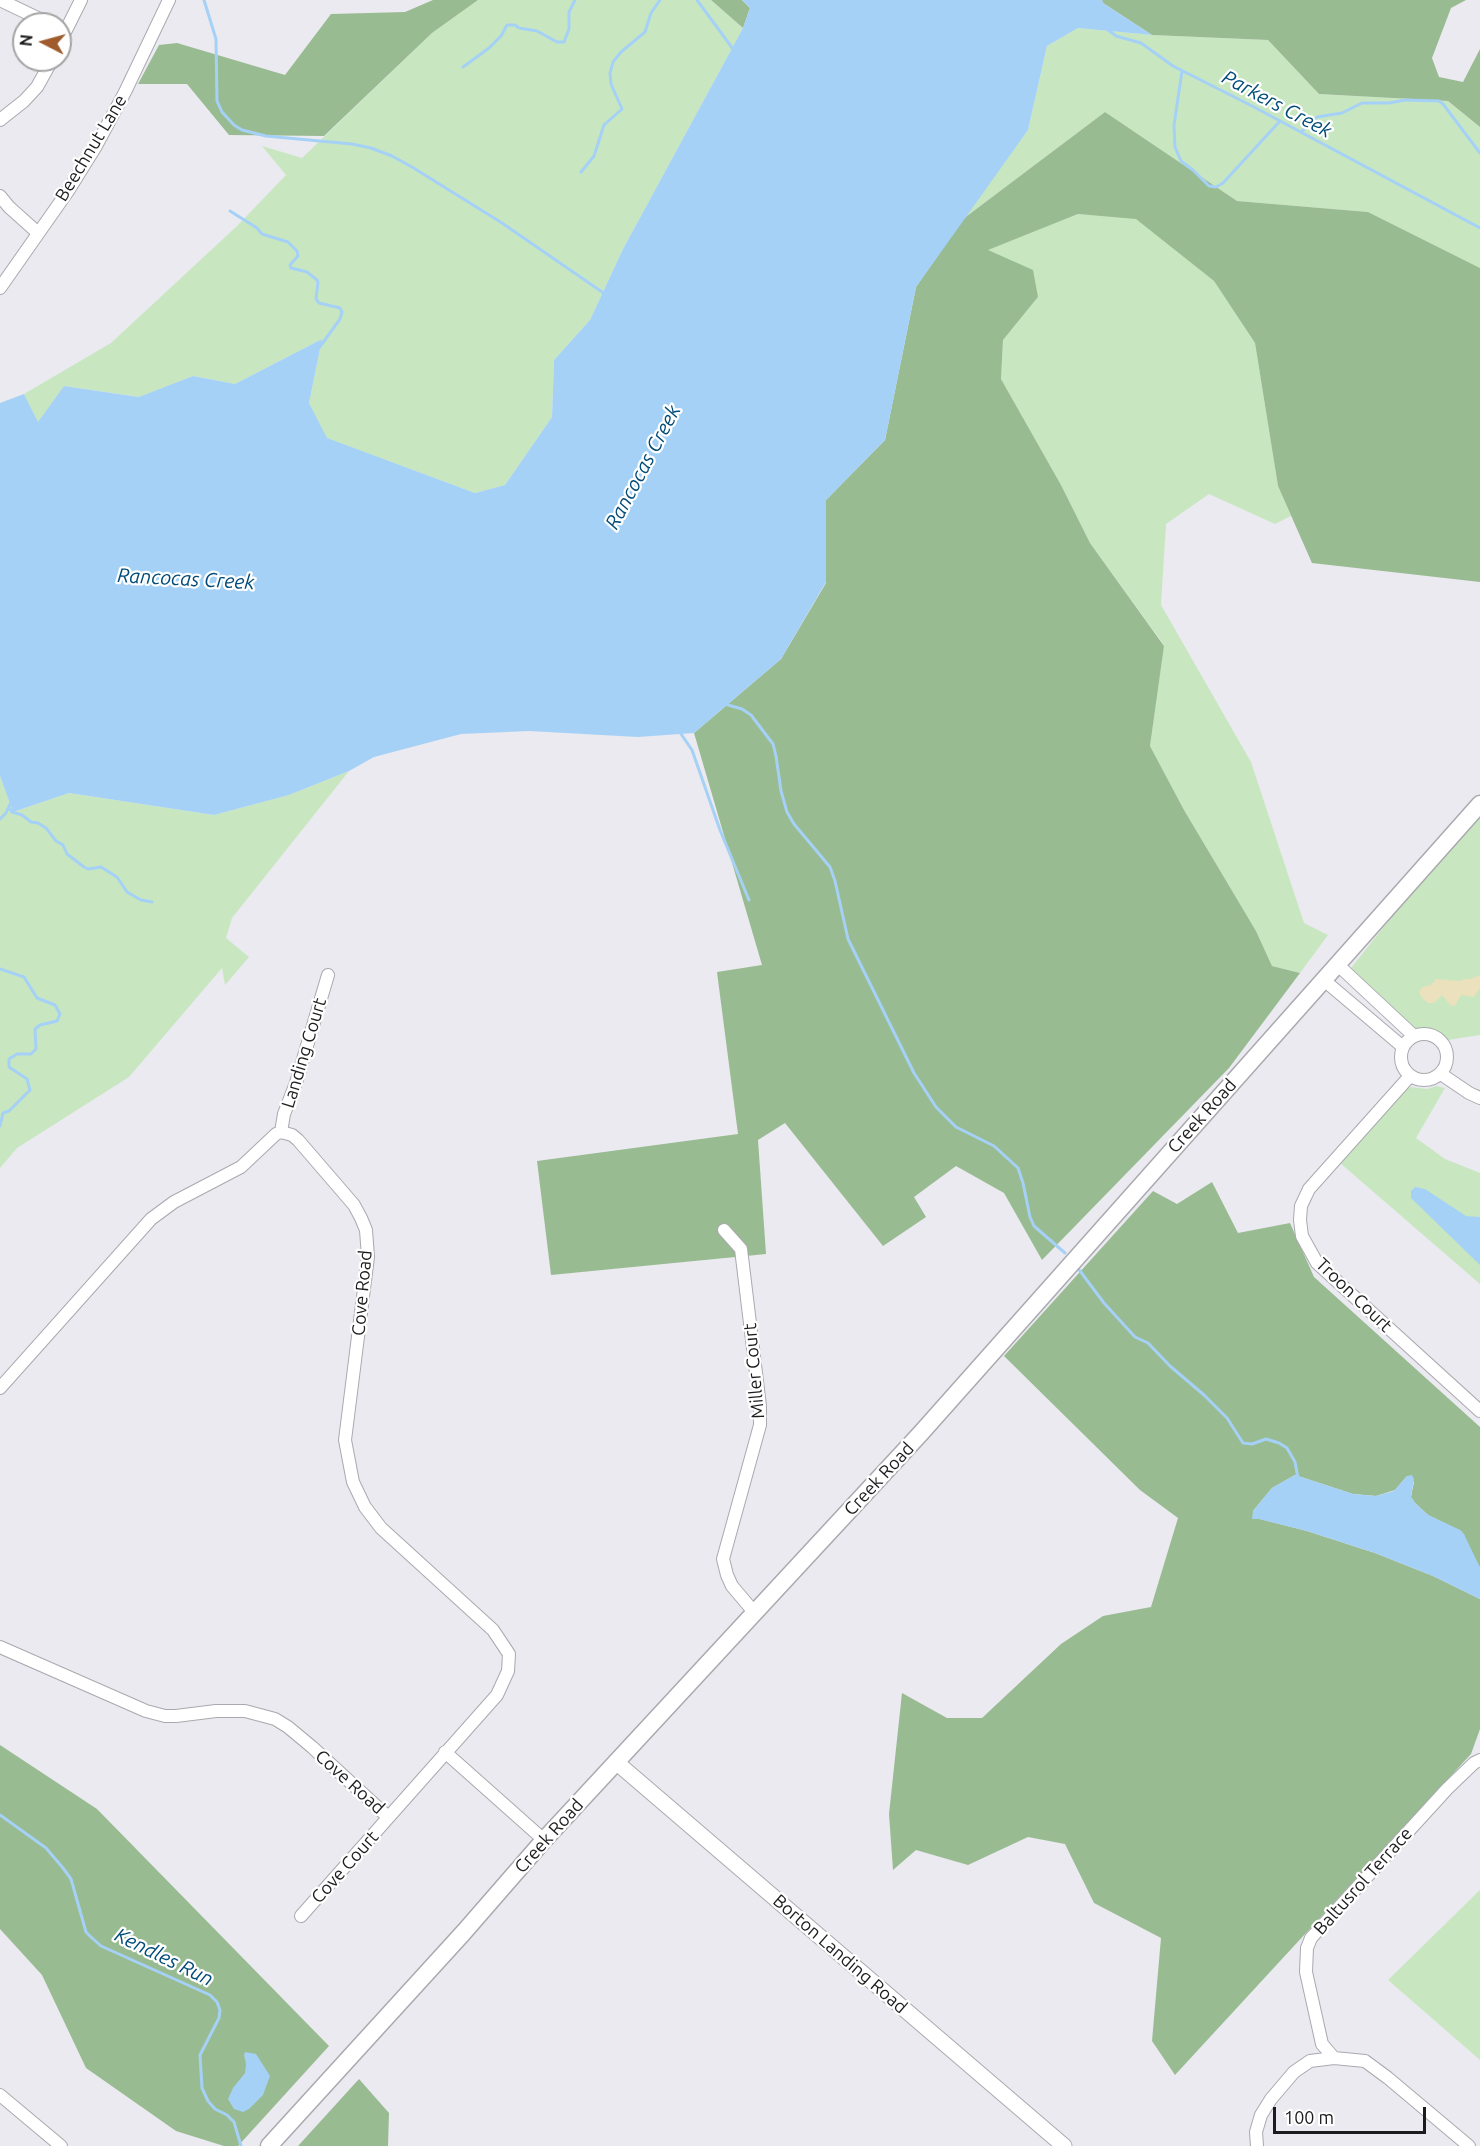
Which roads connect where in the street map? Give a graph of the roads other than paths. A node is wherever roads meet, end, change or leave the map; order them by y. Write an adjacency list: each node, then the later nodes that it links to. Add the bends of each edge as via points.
1 (0, 0): 4 (street)
2 (81, 0): 5 (street)
3 (169, 0): 9 (street, Beechnut Lane, via 96,146)
4 (25, 12)
5 (72, 16)
6 (45, 72): 7 (street, via 24,101)
7 (0, 120)
8 (0, 196): 9 (street)
9 (38, 233): 10 (street, Beechnut Lane)
10 (0, 288)
11 (1480, 804): 12 (main road, Creek Road)
12 (1338, 965): 14 (main road, Creek Road); 15 (street)
13 (328, 975): 20 (street, Landing Court)
14 (1325, 981): 16 (street); 24 (main road, Creek Road, via 921,1433)
15 (1414, 1036): 16 (street); 17 (street, via 1430,1034 1443,1043 1448,1058)
16 (1403, 1047): 18 (street, via 1402,1064)
17 (1441, 1074): 18 (street, via 1424,1081); 19 (street)
18 (1410, 1076): 23 (street, Troon Court, via 1309,1189 1301,1206 1302,1236 1317,1263)
19 (1480, 1098)
20 (281, 1132): 22 (street, via 241,1167 174,1202 151,1219); 26 (street, Cove Road, via 298,1140 354,1206 366,1230 368,1257 345,1440 353,1482 381,1528 493,1630 509,1654 508,1671 497,1695)
21 (724, 1230): 24 (street, Miller Court, via 741,1249 760,1425 723,1559 732,1586)
22 (0, 1388)
23 (1480, 1412)
24 (754, 1612): 28 (main road, Creek Road)
25 (0, 1647): 29 (street, Cove Road, via 146,1712 176,1716 245,1711 275,1719 312,1747)
26 (445, 1752): 29 (street, Cove Road); 30 (street)
27 (1480, 1760): 32 (street, Baltusrol Terrace, via 1447,1789 1311,1938 1306,1972 1322,2044)
28 (616, 1762): 30 (main road, Creek Road); 36 (street, Borton Landing Road)
29 (388, 1817): 31 (street, Cove Court)
30 (544, 1840): 35 (main road, Creek Road)
31 (301, 1916)
32 (1334, 2058): 37 (street, via 1310,2061 1294,2072 1261,2115); 38 (street, via 1365,2061)
33 (0, 2095): 34 (street)
34 (61, 2146)
35 (269, 2146)
36 (1064, 2146)
37 (1257, 2146)
38 (1469, 2146)

